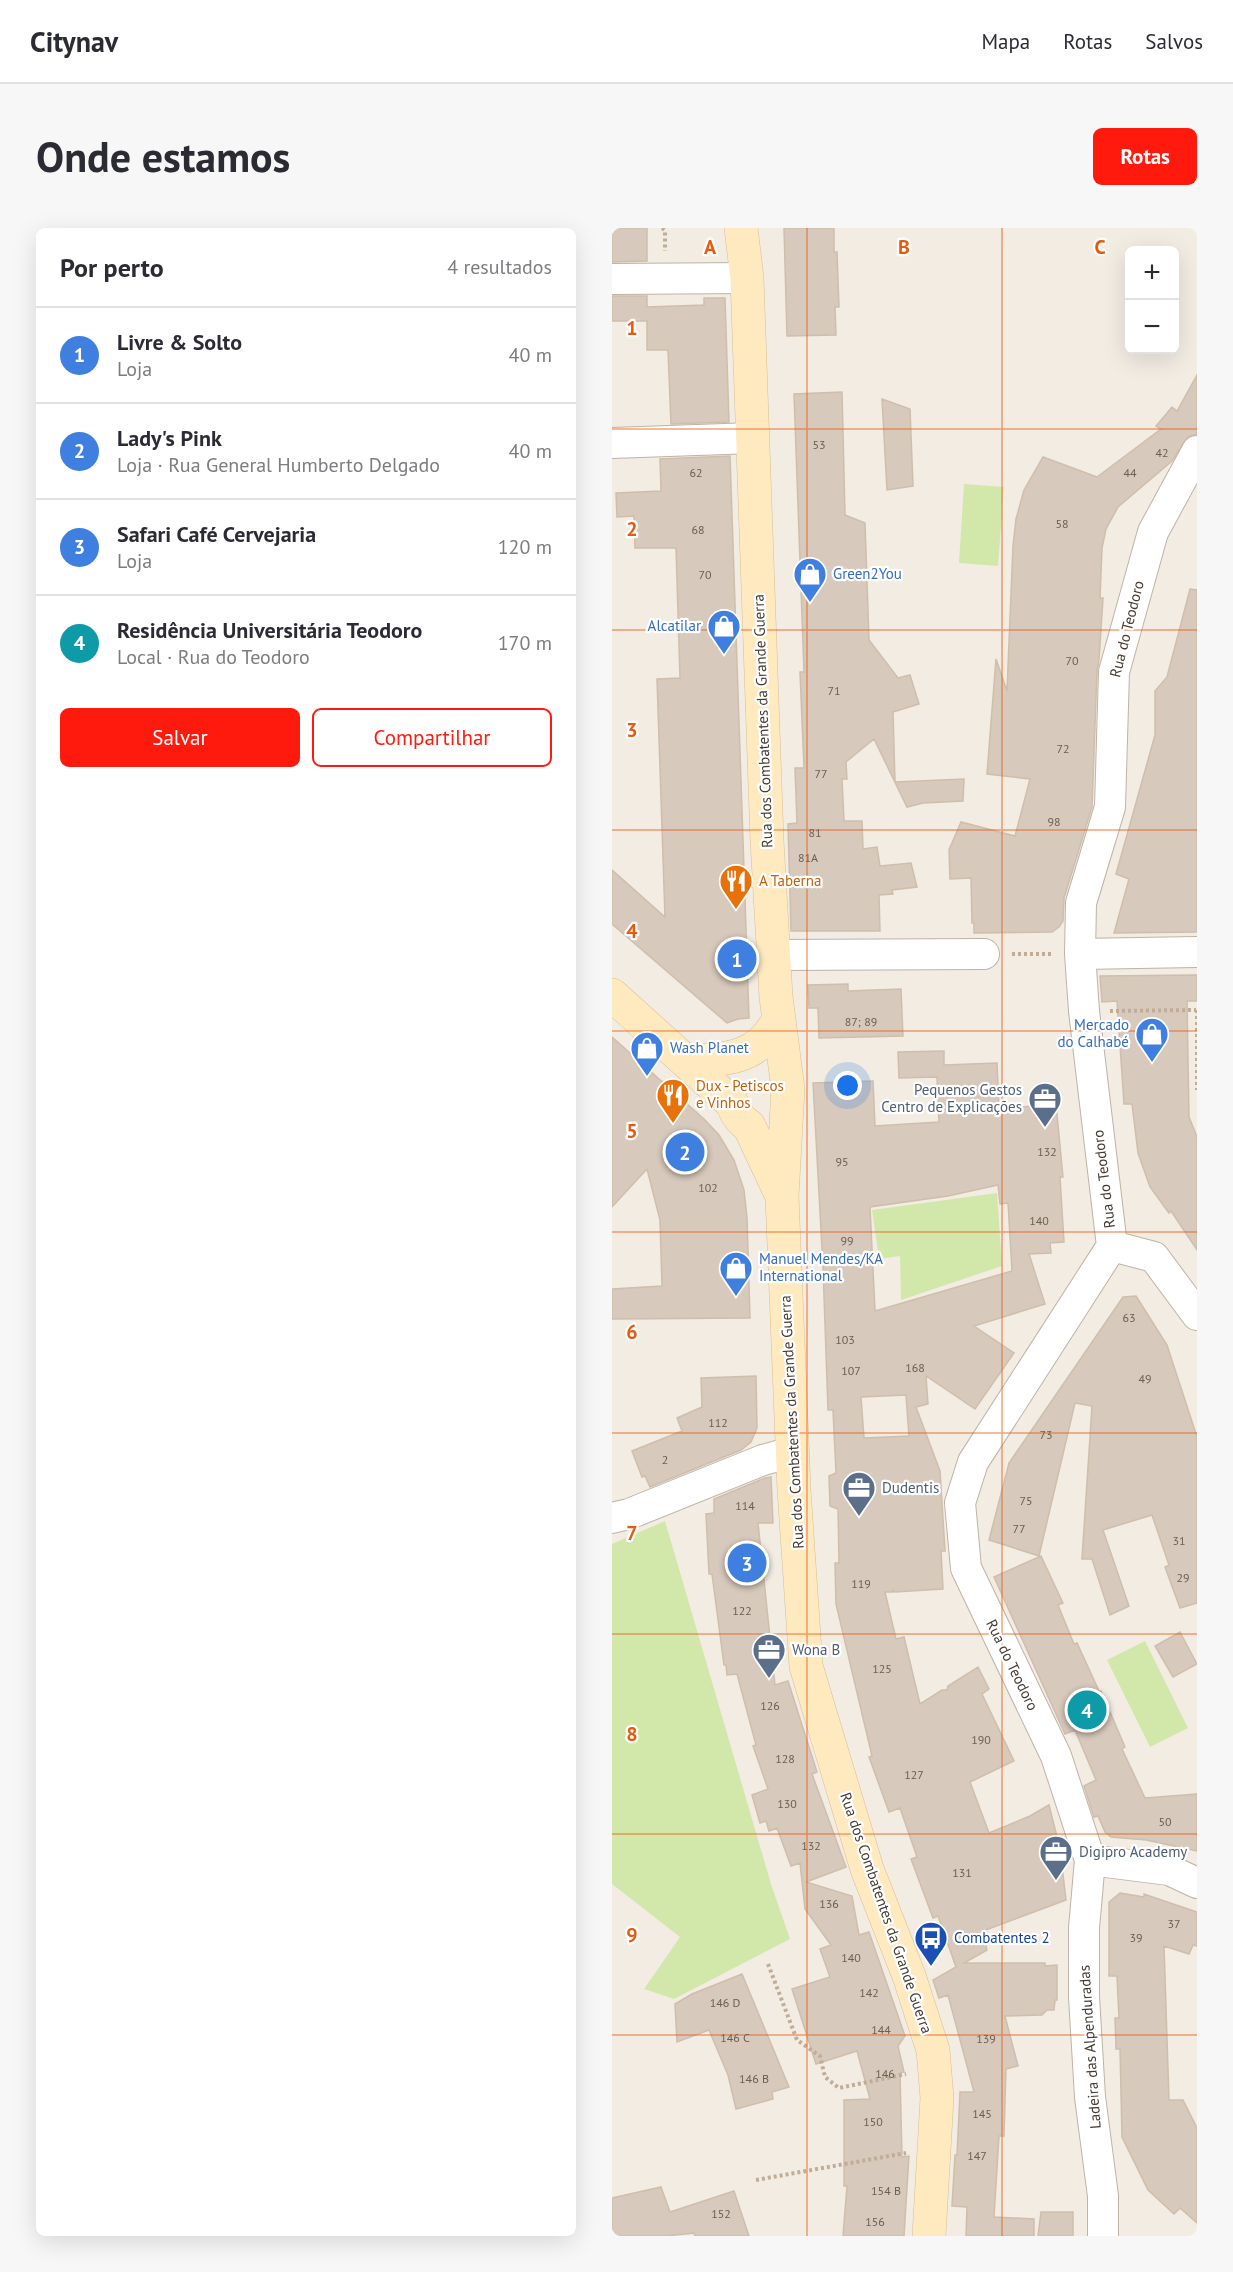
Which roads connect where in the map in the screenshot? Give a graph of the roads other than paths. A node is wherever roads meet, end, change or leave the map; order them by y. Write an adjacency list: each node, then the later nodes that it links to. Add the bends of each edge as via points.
1 (741, 228): 3 (main road, Rua dos Combatentes da Grande Guerra)
2 (612, 279): 3 (street)
3 (747, 279): 4 (main road, Rua dos Combatentes da Grande Guerra)
4 (753, 438): 5 (street); 10 (main road, Rua dos Combatentes da Grande Guerra)
5 (612, 443)
6 (1197, 451): 9 (street, Rua do Teodoro, via 1153,532 1114,672 1110,807 1082,903)
7 (1197, 952): 9 (street)
8 (984, 954): 10 (street)
9 (1080, 954): 17 (street, Rua do Teodoro)
10 (774, 955): 12 (main road, Rua dos Combatentes da Grande Guerra)
11 (612, 995): 13 (main road)
12 (779, 1019): 13 (main road, via 771,1034 744,1055); 14 (main road, Rua dos Combatentes da Grande Guerra)
13 (686, 1062): 15 (main road)
14 (788, 1099): 15 (main road, via 784,1116 773,1126 757,1128); 15 (main road, via 781,1078 764,1070 754,1071 739,1081 733,1093); 16 (main road, Rua dos Combatentes da Grande Guerra)
15 (741, 1115): 16 (main road)
16 (782, 1196): 19 (main road, Rua dos Combatentes da Grande Guerra)
17 (1112, 1246): 18 (street, via 1154,1257); 21 (street, Rua do Teodoro, via 973,1462 960,1503 966,1568 1056,1756)
18 (1197, 1315)
19 (792, 1452): 20 (street); 23 (main road, Rua dos Combatentes da Grande Guerra, via 806,1666 867,1869 909,1976 936,2066)
20 (612, 1518)
21 (1090, 1860): 22 (street, via 1169,1870); 24 (street, Ladeira das Alpenduradas, via 1084,1928 1084,1997 1090,2097 1103,2196)
22 (1197, 1883)
23 (929, 2236)
24 (1103, 2236)

